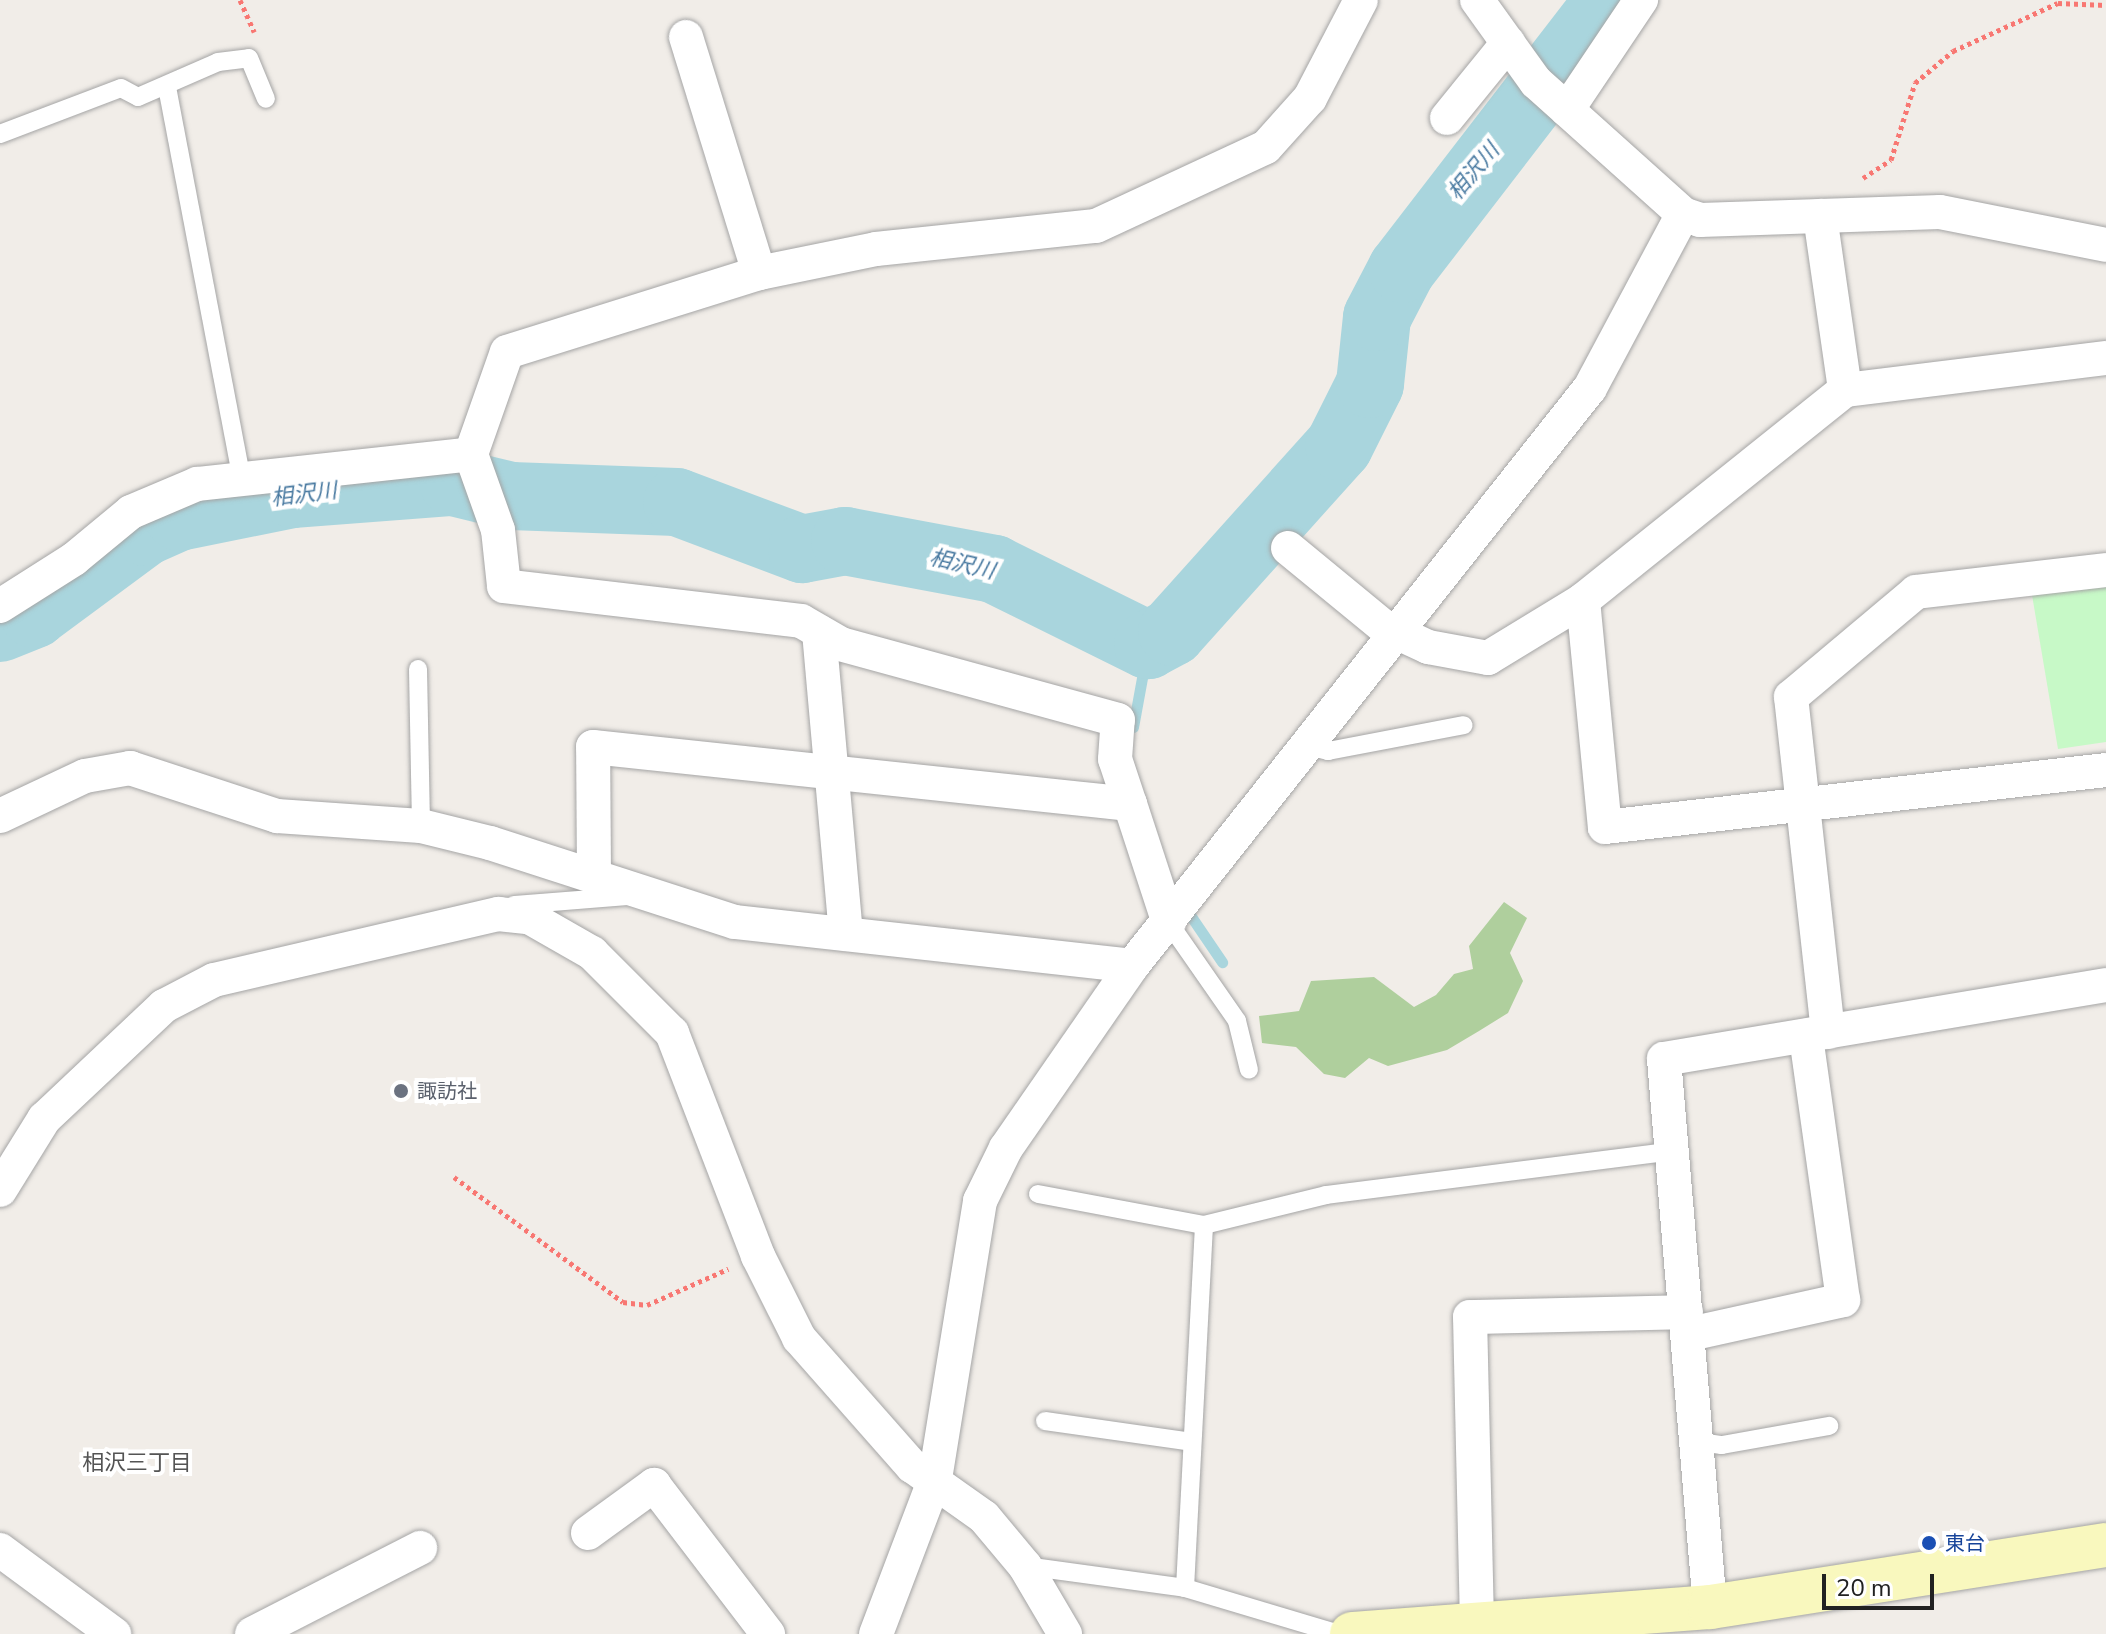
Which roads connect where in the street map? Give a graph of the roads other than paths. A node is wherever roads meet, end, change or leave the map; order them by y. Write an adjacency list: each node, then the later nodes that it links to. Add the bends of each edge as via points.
1 (1361, 0): 14 (street, via 1310,98 1266,147 1175,193 1096,226 876,249)
2 (1477, 0): 5 (street)
3 (1641, 0): 7 (street)
4 (686, 37): 14 (street)
5 (1508, 43): 7 (street); 9 (street)
6 (167, 87): 8 (lane, via 218,62 249,58); 10 (lane, via 138,97 121,88); 18 (lane)
7 (1553, 97): 11 (street)
8 (266, 99)
9 (1447, 118)
10 (0, 134)
11 (1683, 214): 12 (street, via 1700,220); 24 (street, via 1590,388)
12 (1820, 216): 13 (street, via 1940,212); 16 (street)
13 (2106, 245)
14 (759, 273): 17 (street, via 507,352)
15 (2106, 358): 16 (street)
16 (1845, 390): 21 (street)
17 (474, 464): 18 (street); 23 (street, via 492,512 504,586 801,621)
18 (241, 476): 22 (street, via 197,484 131,512 74,559)
19 (1288, 548): 24 (street)
20 (2106, 570): 31 (street, via 1916,592 1791,697)
21 (1583, 600): 24 (street, via 1488,658); 31 (street, via 1605,827)
22 (0, 606)
23 (819, 632): 28 (street); 30 (street, via 841,644 1118,720 1115,759)
24 (1400, 636): 27 (street)
25 (418, 669): 33 (lane)
26 (1464, 725): 27 (lane, via 1328,751)
27 (1308, 746): 36 (street)
28 (831, 769): 30 (street); 34 (street, via 593,747); 38 (street)
29 (2106, 770): 31 (street)
30 (1130, 804): 36 (street)
31 (1800, 806): 41 (street)
32 (1, 815): 33 (street, via 85,776 130,768 277,816)
33 (421, 826): 34 (street)
34 (594, 876): 35 (street)
35 (636, 895): 37 (lane, via 516,904); 38 (street, via 735,922)
36 (1180, 912): 39 (street); 42 (lane, via 1237,1021)
37 (498, 914): 44 (street, via 214,980 164,1006 44,1119); 52 (street, via 529,917 592,953 672,1033 758,1256 799,1338 912,1466)
38 (846, 934): 39 (street)
39 (1132, 966): 52 (street, via 1006,1148 980,1201)
40 (2106, 985): 41 (street)
41 (1817, 1034): 43 (street, via 1664,1059); 47 (street, via 1843,1300)
42 (1249, 1070)
43 (1672, 1151): 46 (lane, via 1326,1195); 47 (street)
44 (0, 1190)
45 (1038, 1194): 46 (lane)
46 (1204, 1225): 50 (lane)
47 (1688, 1323): 51 (street); 60 (street, via 1470,1317)
48 (1045, 1421): 50 (lane)
49 (1829, 1426): 51 (lane, via 1722,1445)
50 (1192, 1442): 58 (lane)
51 (1700, 1442): 59 (street)
52 (935, 1479): 57 (street, via 984,1517); 64 (street)
53 (588, 1533): 63 (street, via 654,1485)
54 (2106, 1545): 59 (street)
55 (420, 1548): 62 (street)
56 (0, 1550): 61 (street)
57 (1025, 1566): 58 (lane); 65 (street)
58 (1185, 1588): 66 (lane)
59 (1710, 1607): 60 (street)
60 (1477, 1624): 67 (street)
61 (114, 1634)
62 (252, 1634)
63 (768, 1634)
64 (876, 1634)
65 (1065, 1634)
66 (1339, 1634)
67 (1352, 1634)

